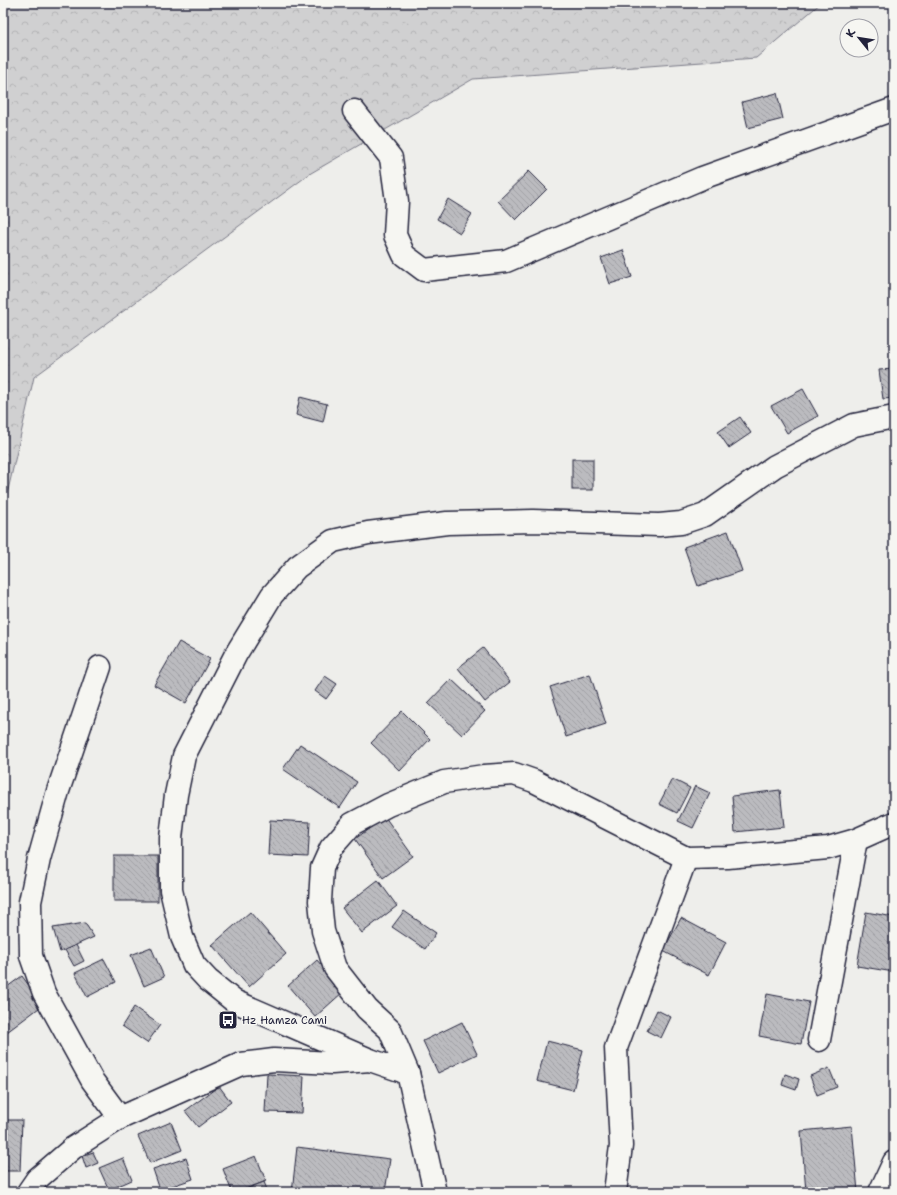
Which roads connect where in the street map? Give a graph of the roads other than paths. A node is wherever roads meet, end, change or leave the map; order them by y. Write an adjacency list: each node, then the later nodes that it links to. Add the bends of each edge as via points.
1 (894, 109): 2 (street, via 702,178 506,261 424,270 404,255 395,235 397,201 392,158)
2 (354, 111)
3 (894, 417): 9 (street, via 854,425 775,466 705,515 681,523 447,523 368,533 333,541 297,567 272,595 236,654 184,756 171,838 171,890 182,937 194,965 208,980 234,1001)
4 (100, 667): 11 (street, via 58,791 39,859 30,902 31,956 44,993 92,1080)
5 (894, 823): 6 (street)
6 (856, 840): 7 (street, via 828,848); 8 (street)
7 (686, 858): 10 (street, via 514,774 444,782 388,805 352,824 331,848 322,868 320,901 323,931 335,968 367,1009 390,1030); 15 (street, via 616,1048 621,1146)
8 (819, 1040)
9 (370, 1060): 10 (street); 11 (street, via 332,1063 274,1060 241,1064)
10 (408, 1073): 14 (street)
11 (120, 1118): 13 (street, via 73,1148 37,1179)
12 (894, 1162): 16 (street)
13 (28, 1192)
14 (434, 1192)
15 (615, 1192)
16 (880, 1192)

